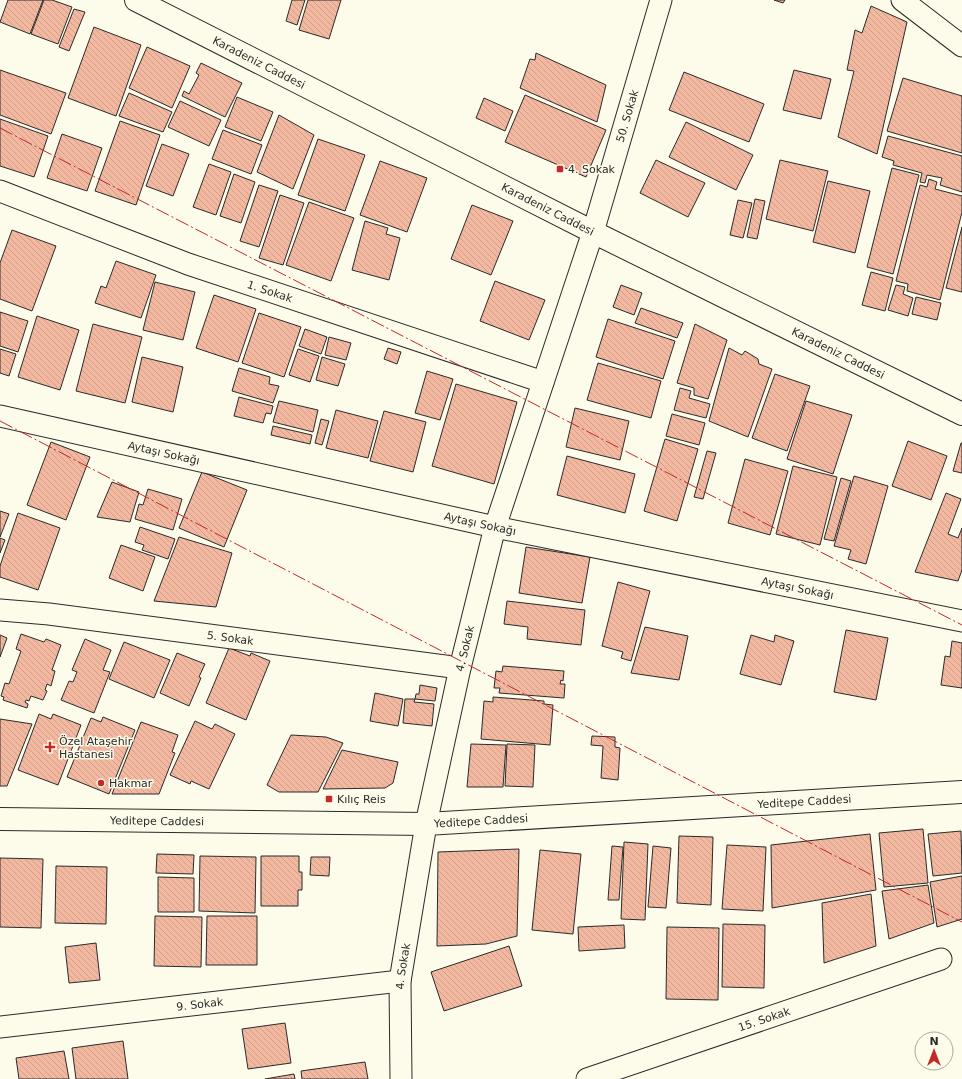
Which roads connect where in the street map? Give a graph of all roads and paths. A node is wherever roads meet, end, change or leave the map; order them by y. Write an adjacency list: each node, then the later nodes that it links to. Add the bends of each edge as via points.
1 (136, 0): 6 (street, Karadeniz Caddesi)
2 (661, 0): 6 (street, 50. Sokak)
3 (902, 0): 4 (street)
4 (962, 46)
5 (0, 191): 7 (street, 1. Sokak, via 188,264)
6 (594, 232): 7 (street, 4. Sokak); 8 (street, Karadeniz Caddesi)
7 (543, 382): 10 (street, 4. Sokak)
8 (962, 414)
9 (0, 416): 10 (street, Aytaşı Sokağı)
10 (495, 526): 12 (street, Aytaşı Sokağı); 13 (street, 4. Sokak)
11 (0, 610): 13 (street, 5. Sokak, via 49,614)
12 (962, 621)
13 (460, 668): 16 (street, 4. Sokak)
14 (962, 792): 16 (street, Yeditepe Caddesi)
15 (0, 819): 16 (street, Yeditepe Caddesi)
16 (426, 824): 18 (street, 4. Sokak)
17 (941, 959): 21 (street, 15. Sokak)
18 (400, 981): 19 (street, 9. Sokak); 20 (street, 4. Sokak)
19 (0, 1027)
20 (401, 1079)
21 (587, 1079)

